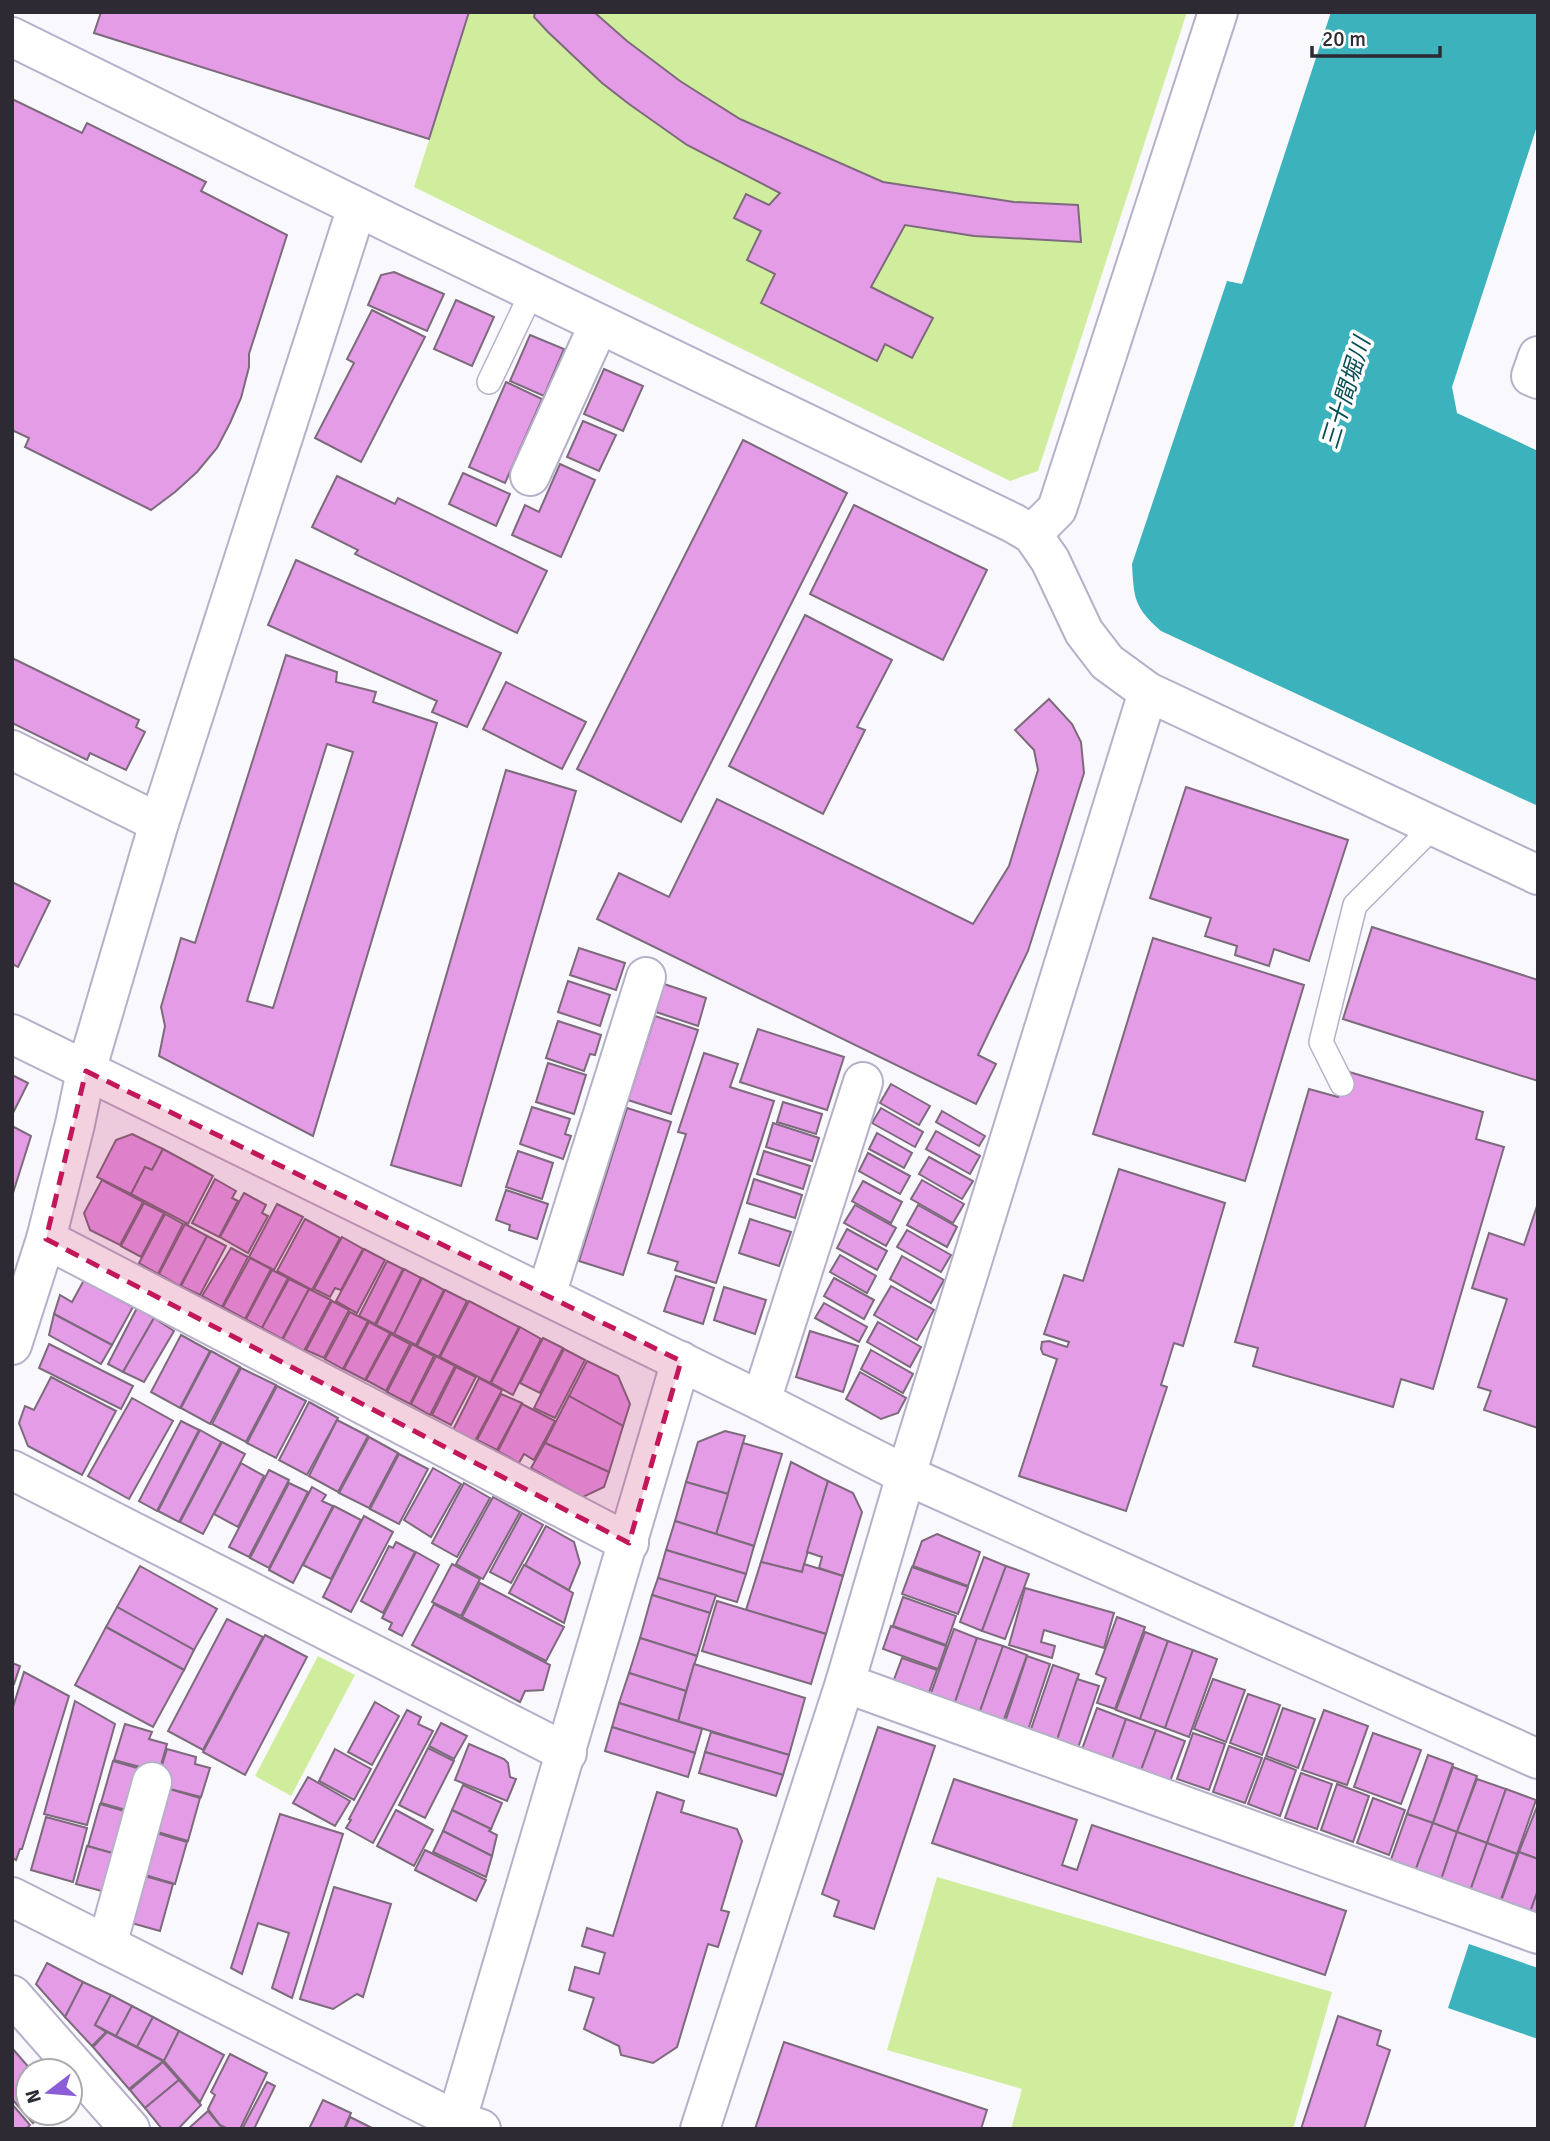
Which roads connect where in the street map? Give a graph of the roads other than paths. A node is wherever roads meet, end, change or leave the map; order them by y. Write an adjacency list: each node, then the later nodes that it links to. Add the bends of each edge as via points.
1 (1218, 12): 10 (street, via 1057,509)
2 (12, 37): 3 (street)
3 (358, 207): 4 (street); 13 (street)
4 (532, 292): 5 (street); 8 (lane)
5 (599, 324): 9 (street); 10 (street)
6 (1538, 356): 7 (street, via 1531,376)
7 (1538, 379)
8 (489, 382)
9 (530, 476)
10 (1032, 534): 11 (street, via 1050,560 1084,632 1107,662)
11 (1148, 692): 14 (street); 27 (street)
12 (12, 750): 13 (street)
13 (159, 823): 18 (street)
14 (1434, 826): 15 (street); 20 (lane, via 1355,905 1321,1042)
15 (1538, 875)
16 (646, 977): 22 (street)
17 (12, 1034): 18 (street)
18 (86, 1071): 21 (street); 22 (street)
19 (863, 1082): 25 (street)
20 (1342, 1084)
21 (46, 1239): 23 (street); 28 (street)
22 (546, 1295): 24 (street)
23 (12, 1345)
24 (681, 1361): 25 (street); 28 (street)
25 (761, 1401): 27 (street)
26 (12, 1470): 30 (street)
27 (906, 1475): 29 (street); 31 (street)
28 (629, 1543): 30 (street)
29 (845, 1683): 34 (street); 39 (street)
30 (567, 1753): 37 (street)
31 (1538, 1759)
32 (152, 1782): 35 (street)
33 (17, 1911): 35 (street)
34 (1538, 1934)
35 (107, 1945): 37 (street)
36 (12, 1995): 38 (street)
37 (464, 2126)
38 (130, 2129)
39 (700, 2129)

